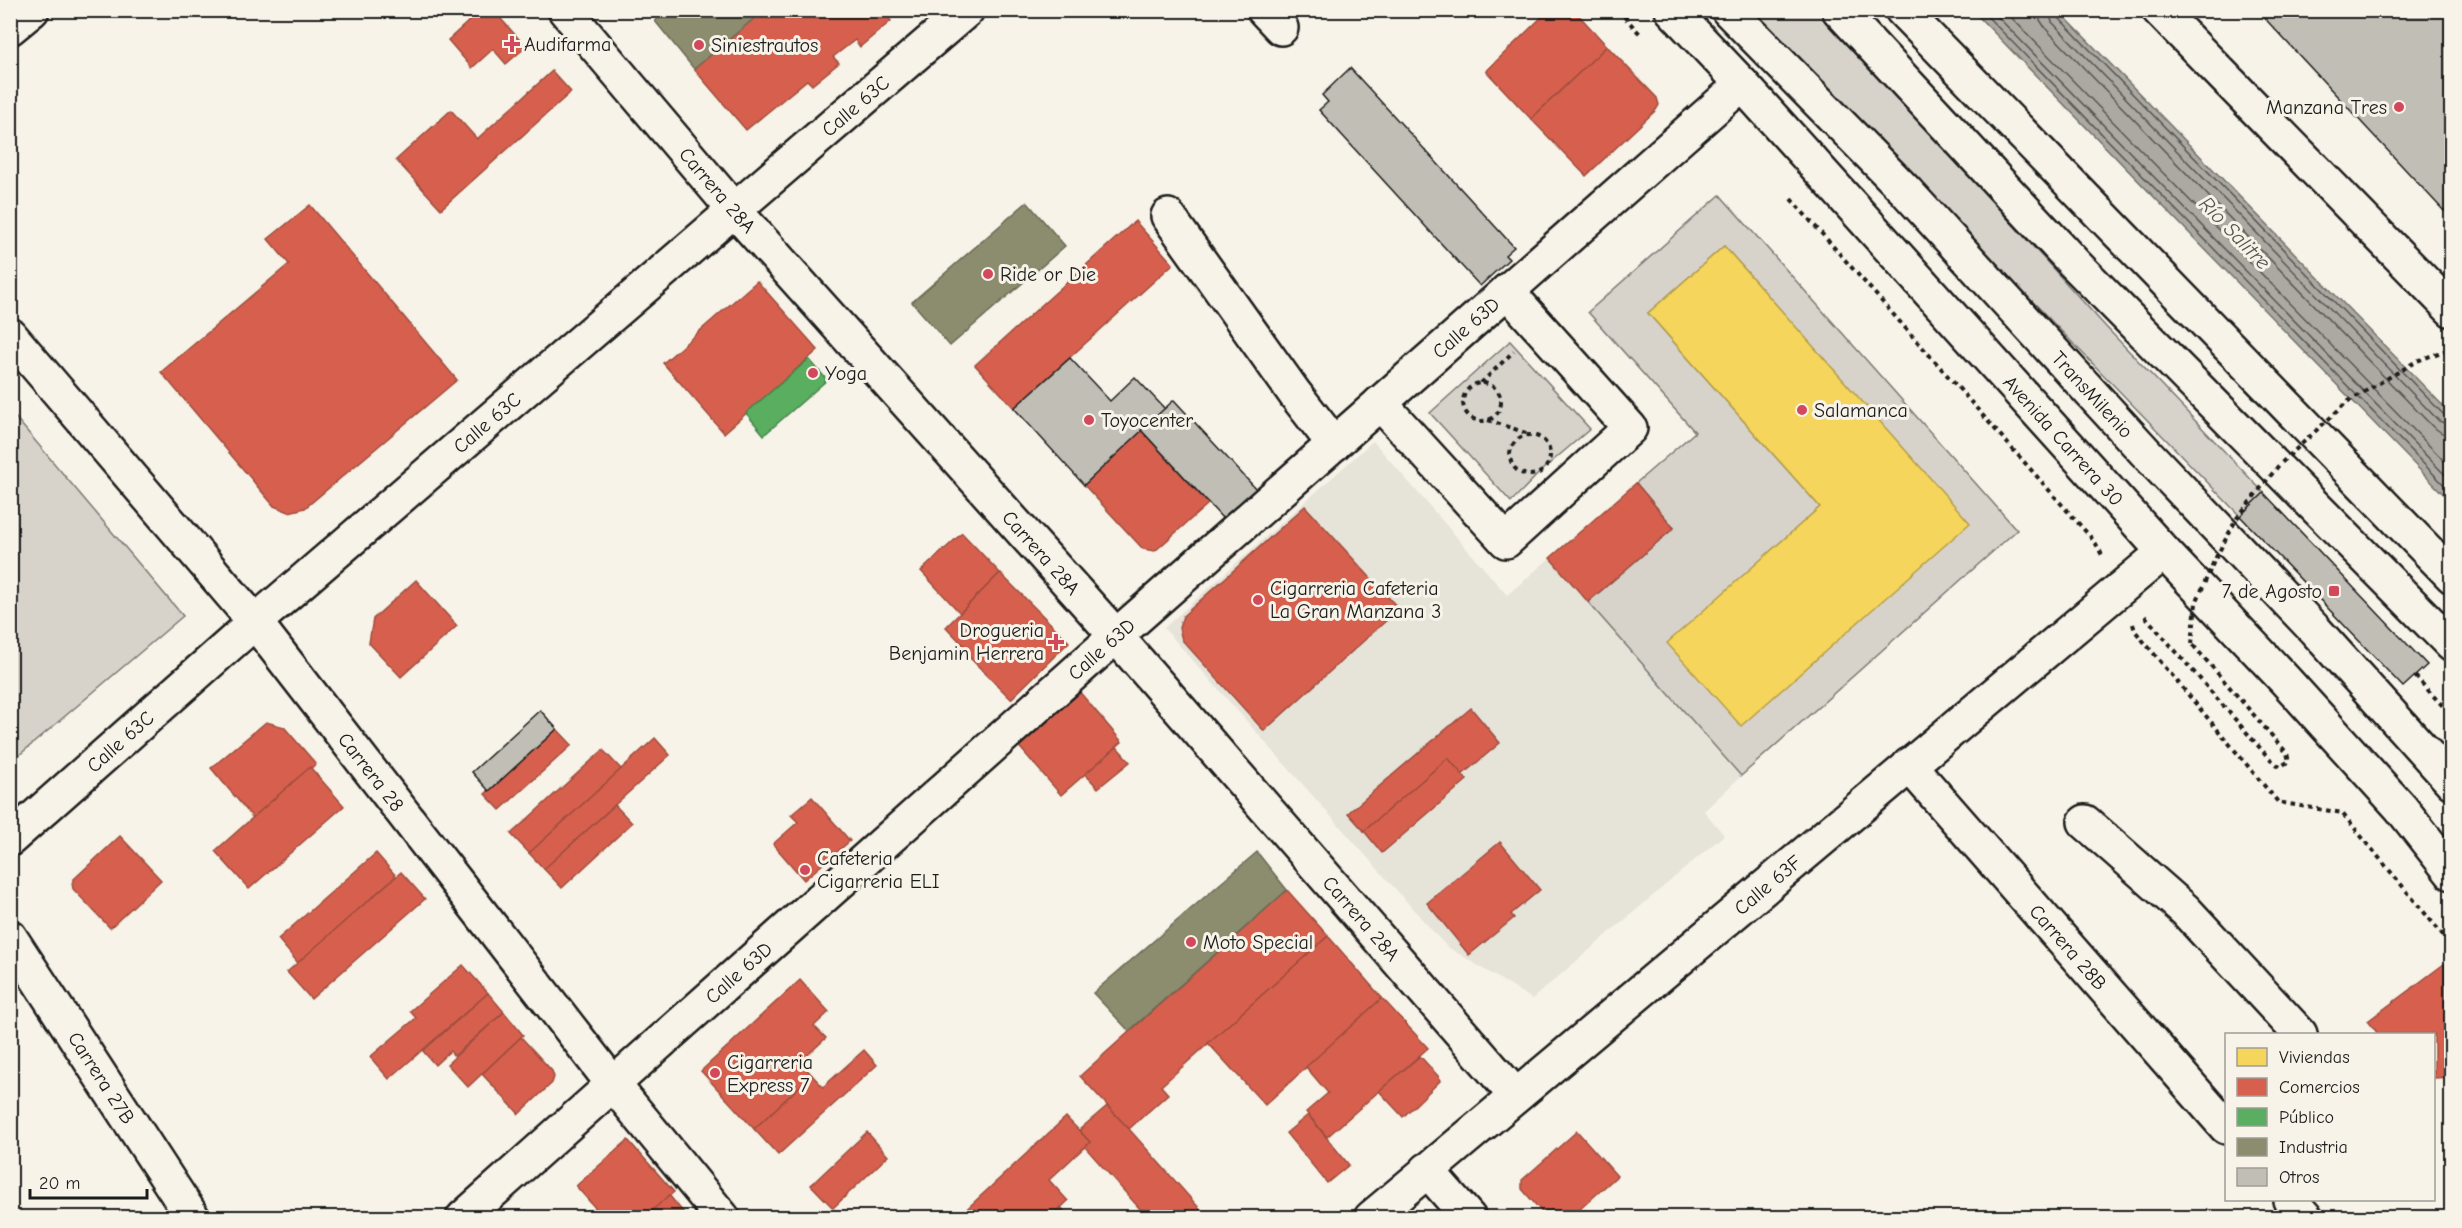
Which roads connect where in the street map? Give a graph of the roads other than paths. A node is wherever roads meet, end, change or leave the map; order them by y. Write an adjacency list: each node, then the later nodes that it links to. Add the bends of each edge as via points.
1 (32, 10): 9 (main road)
2 (565, 10): 11 (main road, Carrera 28A)
3 (967, 10): 11 (main road, Calle 63C)
4 (1672, 10): 10 (main road, Avenida Carrera 30)
5 (1728, 10): 24 (main road, TransMilenio, via 1905,190 2315,630)
6 (1839, 10): 22 (main road, via 2074,263)
7 (1902, 10): 19 (main road)
8 (2159, 10): 14 (main road)
9 (10, 28)
10 (1742, 84): 13 (main road, Calle 63D); 18 (main road, Avenida Carrera 30)
11 (735, 212): 20 (main road, Calle 63C); 21 (main road, Carrera 28A)
12 (1168, 216): 17 (main road)
13 (1507, 291): 16 (main road, Calle 63D); 16 (main road, via 1630,428 1506,541)
14 (2449, 302)
15 (10, 335): 20 (main road, Carrera 28)
16 (1380, 403): 17 (main road, Calle 63D)
17 (1334, 444): 21 (main road, Calle 63D)
18 (2164, 552): 23 (main road, Calle 63F); 27 (main road, Avenida Carrera 30, via 2401,808)
19 (2451, 576)
20 (255, 622): 26 (main road, Calle 63C); 30 (main road, Carrera 28)
21 (1116, 636): 30 (main road, Calle 63D); 31 (main road, Carrera 28A)
22 (2451, 645)
23 (1909, 765): 31 (main road, Calle 63F); 32 (main road, Carrera 28B)
24 (2451, 782)
25 (2085, 822): 29 (main road, via 2185,910)
26 (10, 839)
27 (2451, 873)
28 (10, 937): 35 (main road, Carrera 27B)
29 (2298, 1033)
30 (613, 1084): 36 (main road, Calle 63D); 37 (main road, Carrera 28)
31 (1515, 1095): 33 (main road, Calle 63F)
32 (2225, 1123)
33 (1427, 1170): 38 (main road, Calle 63F); 39 (main road)
34 (2291, 1201): 40 (main road)
35 (193, 1218)
36 (463, 1218)
37 (723, 1218)
38 (1371, 1218)
39 (1469, 1218)
40 (2306, 1218)

